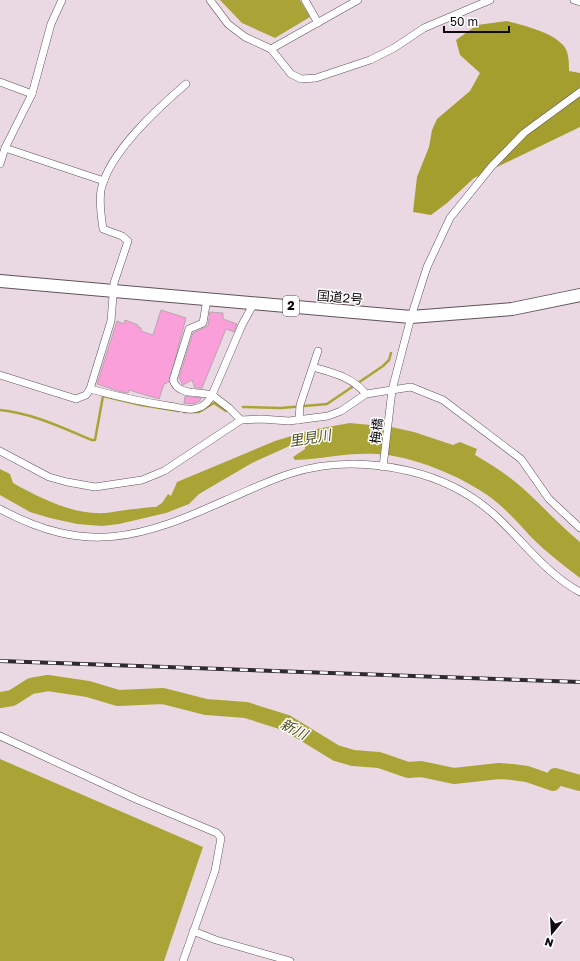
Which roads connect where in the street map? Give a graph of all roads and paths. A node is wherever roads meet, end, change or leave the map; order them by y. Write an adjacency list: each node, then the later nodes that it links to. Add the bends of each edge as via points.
1 (62, 0): 13 (street, via 51,24)
2 (210, 0): 9 (street, via 228,24 245,37)
3 (305, 0): 8 (street)
4 (358, 0): 8 (street)
5 (490, 0): 9 (street, via 424,28 370,60 316,78 301,79 291,74)
6 (574, 0): 7 (street)
7 (580, 2)
8 (318, 23): 9 (street)
9 (271, 49)
10 (0, 82): 13 (street)
11 (186, 84): 16 (street, via 143,125 124,148)
12 (580, 92): 22 (street, 梅橋, via 524,133 491,167 450,218 427,266)
13 (32, 94): 14 (street)
14 (6, 148): 15 (street); 16 (street)
15 (0, 164)
16 (104, 180): 18 (street, via 101,203 103,229 128,241)
17 (0, 281): 18 (highway, 国道2号 / 2)
18 (113, 291): 20 (highway, 国道2号 / 2); 26 (street, via 111,321)
19 (580, 295): 22 (highway, 国道2号 / 2, via 512,309)
20 (207, 299): 21 (highway, 国道2号 / 2); 29 (street, via 203,323 189,329 172,380 179,389)
21 (254, 303): 22 (highway, 国道2号 / 2); 29 (street)
22 (410, 317): 27 (street, 梅橋)
23 (318, 351): 24 (street)
24 (313, 367): 28 (street, via 346,377); 31 (street, via 299,407)
25 (0, 375): 26 (street, via 76,399 86,395)
26 (90, 389): 29 (street, via 143,402 187,409 203,406)
27 (392, 390): 28 (street); 33 (street, 梅橋); 35 (street, via 411,387 443,400 521,459 549,499)
28 (366, 394): 31 (street, via 328,416)
29 (212, 395): 30 (street)
30 (241, 420): 31 (street); 32 (street, via 164,471 142,480 96,487 49,477)
31 (299, 420)
32 (0, 451)
33 (383, 465): 34 (street, via 347,464 292,473 170,525 121,536 85,537 61,533 32,525); 36 (street, via 434,478 472,498 499,519 565,582)
34 (0, 509)
35 (580, 528)
36 (580, 592)
37 (0, 736): 38 (street, via 217,833 221,838 215,871)
38 (193, 931): 39 (street); 40 (street)
39 (183, 961)
40 (290, 961)

